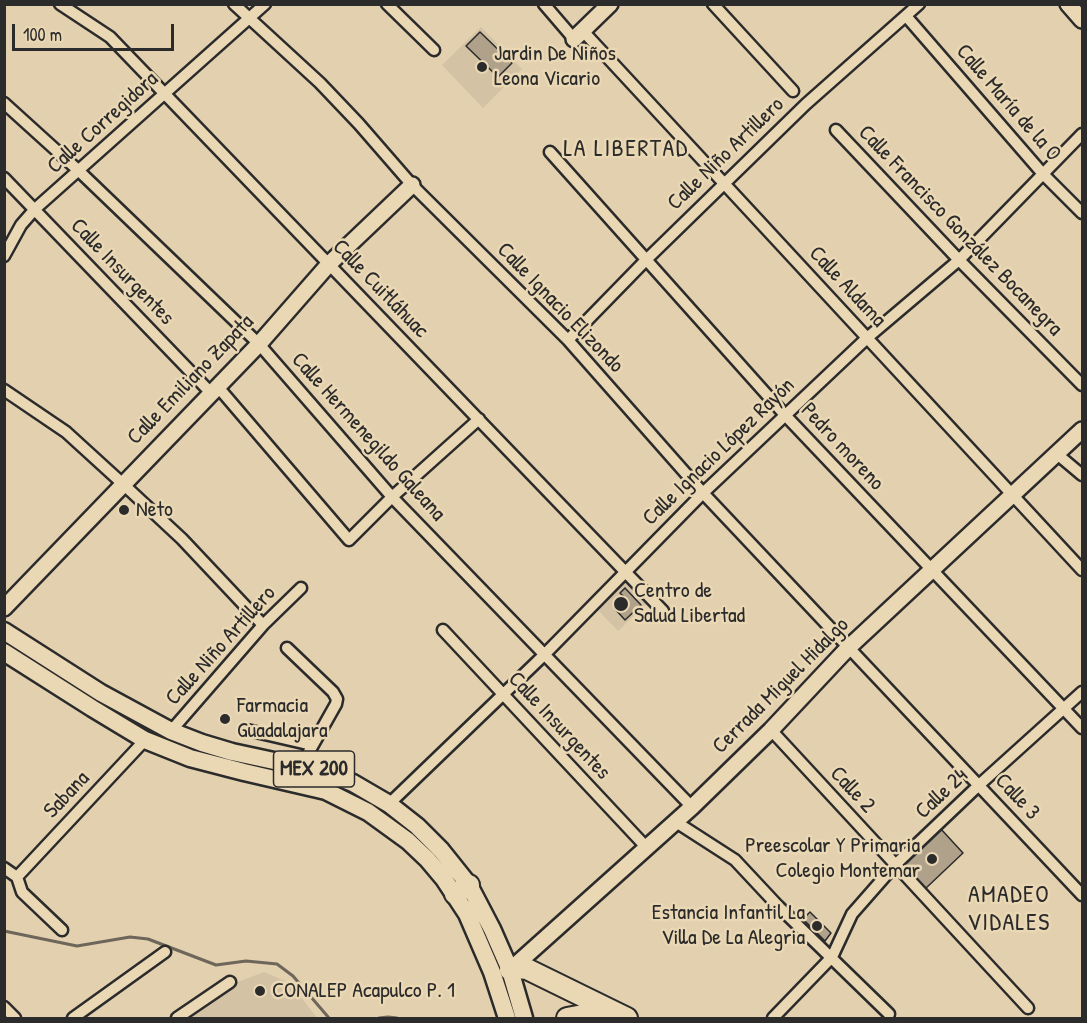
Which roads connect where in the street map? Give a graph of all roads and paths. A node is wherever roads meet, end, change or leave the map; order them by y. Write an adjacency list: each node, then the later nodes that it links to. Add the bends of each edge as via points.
1 (60, 4): 16 (street, Calle Cuitláhuac, via 110,37)
2 (234, 4): 11 (street, Calle Ignacio Elizondo)
3 (265, 4): 11 (street, Calle Corregidora)
4 (387, 4): 14 (street)
5 (544, 4): 13 (street, Calle Aldama)
6 (610, 4): 13 (street)
7 (713, 4): 15 (street)
8 (919, 4): 10 (street, Calle Niño Artillero)
9 (1068, 4): 12 (street)
10 (906, 16): 22 (street, Calle María de la O); 24 (street, Calle Niño Artillero)
11 (250, 18): 16 (street, Calle Corregidora); 25 (street, Calle Ignacio Elizondo, via 320,83)
12 (1083, 20)
13 (578, 34): 24 (street, Calle Aldama)
14 (434, 50)
15 (793, 91)
16 (165, 93): 21 (street, Calle Corregidora); 31 (street, Calle Cuitláhuac)
17 (4, 103): 21 (street, Calle Hermenegildo Galeana)
18 (836, 130): 29 (street, Calle Francisco González Bocanegra)
19 (1083, 134): 22 (street, Calle Ignacio López Rayón)
20 (550, 152): 30 (street, Pedro moreno)
21 (79, 171): 26 (street, Calle Corregidora); 34 (street, Calle Hermenegildo Galeana)
22 (1043, 174): 27 (street, Calle María de la O); 29 (street, Calle Ignacio López Rayón)
23 (4, 178): 26 (street, Calle Insurgentes)
24 (724, 183): 30 (street, Calle Niño Artillero); 32 (street, Calle Aldama)
25 (412, 185): 31 (street, Calle Emiliano Zapata); 33 (street, Calle Ignacio Elizondo)
26 (35, 209): 28 (street, Calle Corregidora); 37 (street, Calle Insurgentes)
27 (1083, 213)
28 (4, 256)
29 (958, 260): 32 (street, Calle Ignacio López Rayón); 35 (street, Calle Francisco González Bocanegra)
30 (645, 261): 33 (street, Calle Niño Artillero); 38 (street, Pedro moreno)
31 (329, 264): 34 (street, Calle Emiliano Zapata); 39 (street, Calle Cuitláhuac)
32 (867, 338): 38 (street, Calle Ignacio López Rayón); 45 (street, Calle Aldama)
33 (568, 340): 44 (street, Calle Ignacio Elizondo)
34 (259, 344): 37 (street, Calle Emiliano Zapata); 46 (street, Calle Hermenegildo Galeana)
35 (1083, 385)
36 (4, 390): 43 (street, via 66,432)
37 (215, 391): 43 (street, Calle Emiliano Zapata); 46 (street, Calle Insurgentes, via 349,540)
38 (785, 415): 44 (street, Calle Ignacio López Rayón); 48 (street, Pedro moreno)
39 (479, 419): 46 (street); 49 (street, Calle Cuitláhuac)
40 (1083, 430): 41 (street, Cerrada Miguel Hidalgo)
41 (1057, 454): 42 (street); 45 (street, Cerrada Miguel Hidalgo)
42 (1083, 475)
43 (123, 484): 51 (street, Calle Emiliano Zapata); 53 (street, via 182,539)
44 (703, 493): 49 (street, Calle Ignacio López Rayón); 57 (street, Calle Ignacio Elizondo)
45 (1014, 494): 47 (street, Calle Aldama); 48 (street, Cerrada Miguel Hidalgo)
46 (392, 496): 59 (street, Calle Hermenegildo Galeana)
47 (1083, 570)
48 (932, 571): 57 (street, Cerrada Miguel Hidalgo); 62 (street, Pedro moreno)
49 (626, 572): 52 (street, Calle Cuitláhuac); 59 (street, Calle Ignacio López Rayón)
50 (301, 588): 53 (street, Calle Niño Artillero)
51 (4, 608)
52 (663, 611)
53 (263, 625): 66 (street, Calle Niño Artillero)
54 (442, 630): 61 (street, Calle Insurgentes)
55 (4, 631): 66 (main road, MEX 200, via 101,693)
56 (287, 648): 68 (street, via 337,699)
57 (848, 648): 65 (street, Cerrada Miguel Hidalgo); 70 (street, Calle 3)
58 (4, 652): 67 (main road, MEX 200)
59 (544, 655): 61 (street, Calle Ignacio López Rayón); 72 (street, Calle Hermenegildo Galeana)
60 (1083, 692): 62 (street, Calle 24)
61 (503, 694): 71 (street, Calle Ignacio López Rayón); 74 (street, Calle Insurgentes)
62 (1064, 708): 63 (street, Pedro moreno); 70 (street, Calle 24)
63 (1080, 722)
64 (246, 730): 68 (street)
65 (771, 730): 72 (street, Cerrada Miguel Hidalgo); 75 (street, Calle 2)
66 (171, 731): 69 (main road, MEX 200, via 232,752)
67 (145, 740): 77 (street, Sabana); 78 (main road, MEX 200, via 190,758 317,788 347,800 408,841)
68 (312, 745): 69 (street)
69 (301, 766): 71 (main road, MEX 200, via 353,783)
70 (979, 785): 75 (street, Calle 24); 79 (street, Calle 3)
71 (389, 804): 78 (main road, MEX 200, via 441,850)
72 (692, 807): 73 (street, Cerrada Miguel Hidalgo)
73 (676, 822): 74 (street, Cerrada Miguel Hidalgo); 82 (street, via 735,860)
74 (647, 848): 83 (street, Cerrada Miguel Hidalgo)
75 (895, 865): 82 (street, Calle 24, via 852,914); 86 (street, Calle 2)
76 (4, 868): 77 (street)
77 (17, 877): 80 (street, via 22,892)
78 (462, 890): 83 (main road, MEX 200, via 492,929); 91 (main road, MEX 200, via 467,914)
79 (1083, 895)
80 (62, 930)
81 (165, 952): 89 (street)
82 (832, 957): 87 (street); 96 (street, Calle 24)
83 (510, 970): 92 (main road, MEX 200); 95 (highway, via 527,969)
84 (230, 982): 90 (street)
85 (4, 1007): 88 (street)
86 (1028, 1008)
87 (889, 1014)
88 (15, 1018)
89 (73, 1018)
90 (177, 1018)
91 (507, 1018)
92 (524, 1018)
93 (567, 1018): 94 (highway)
94 (592, 1018)
95 (627, 1018)
96 (773, 1018)

